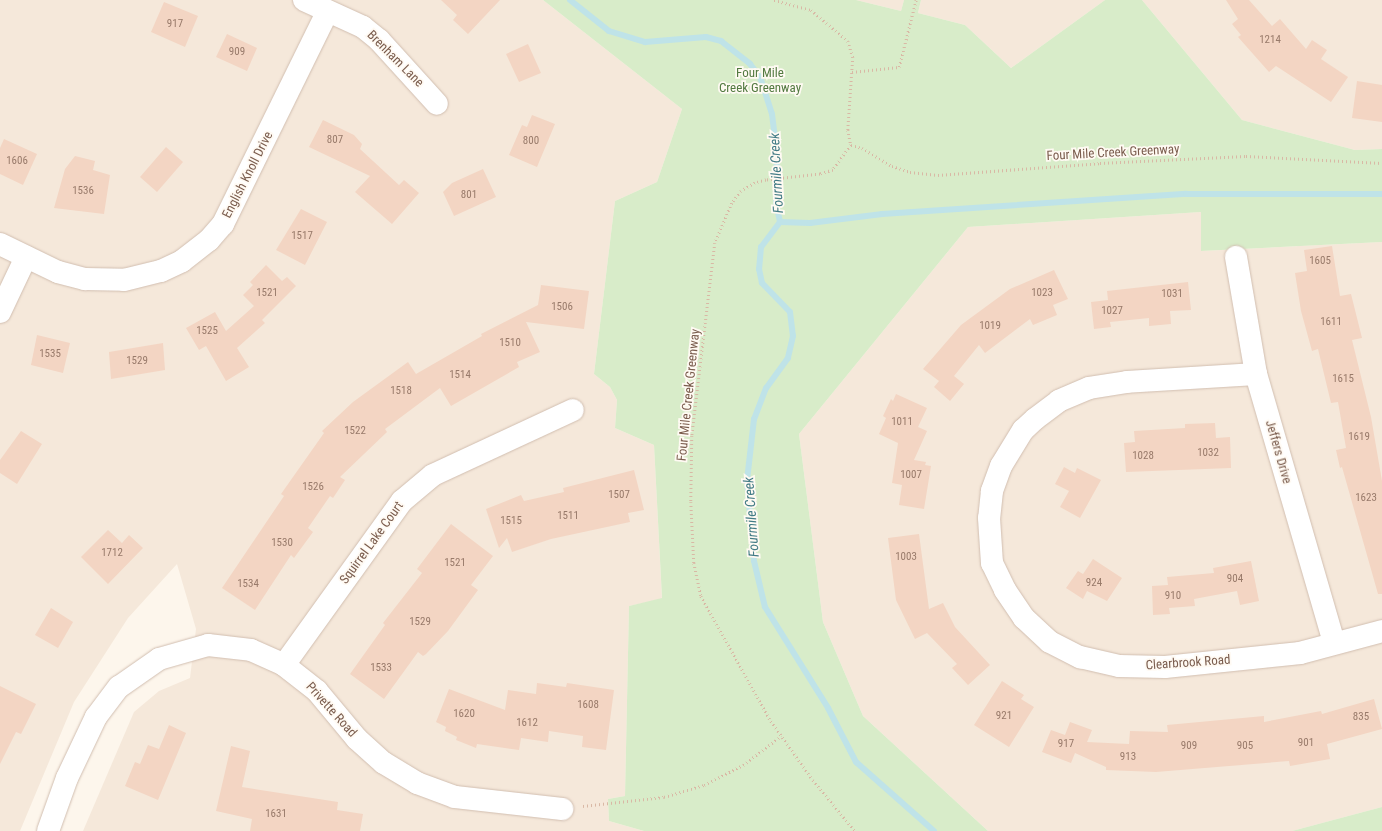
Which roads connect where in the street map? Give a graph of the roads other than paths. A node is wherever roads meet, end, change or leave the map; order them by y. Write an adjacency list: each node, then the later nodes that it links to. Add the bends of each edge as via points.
1 (304, 0): 2 (street, Brenham Lane)
2 (328, 11): 3 (street, Brenham Lane, via 363,27 379,40); 5 (street, English Knoll Drive, via 240,194 223,224 209,240 182,261 161,271 124,280 85,279 58,272)
3 (437, 104)
4 (0, 244): 5 (street, English Knoll Drive)
5 (26, 257): 7 (street)
6 (1236, 257): 8 (street, Jeffers Drive)
7 (0, 312)
8 (1256, 374): 11 (street, Jeffers Drive); 11 (street, Clearbrook Road, via 1127,382 1088,388 1059,401 1023,430 1001,466 992,491 989,518 992,563 1005,590 1024,618 1050,642 1080,657 1119,666 1165,667 1300,653)
9 (573, 410): 12 (street, Squirrel Lake Court, via 433,475 402,501)
10 (1382, 631): 11 (street, Clearbrook Road)
11 (1334, 644)
12 (284, 665): 13 (street, Privette Road, via 317,691 357,739 378,758 417,783 455,797); 14 (street, Privette Road, via 251,650 208,645 159,659 119,687 96,717 67,778)
13 (562, 809)
14 (48, 831)

